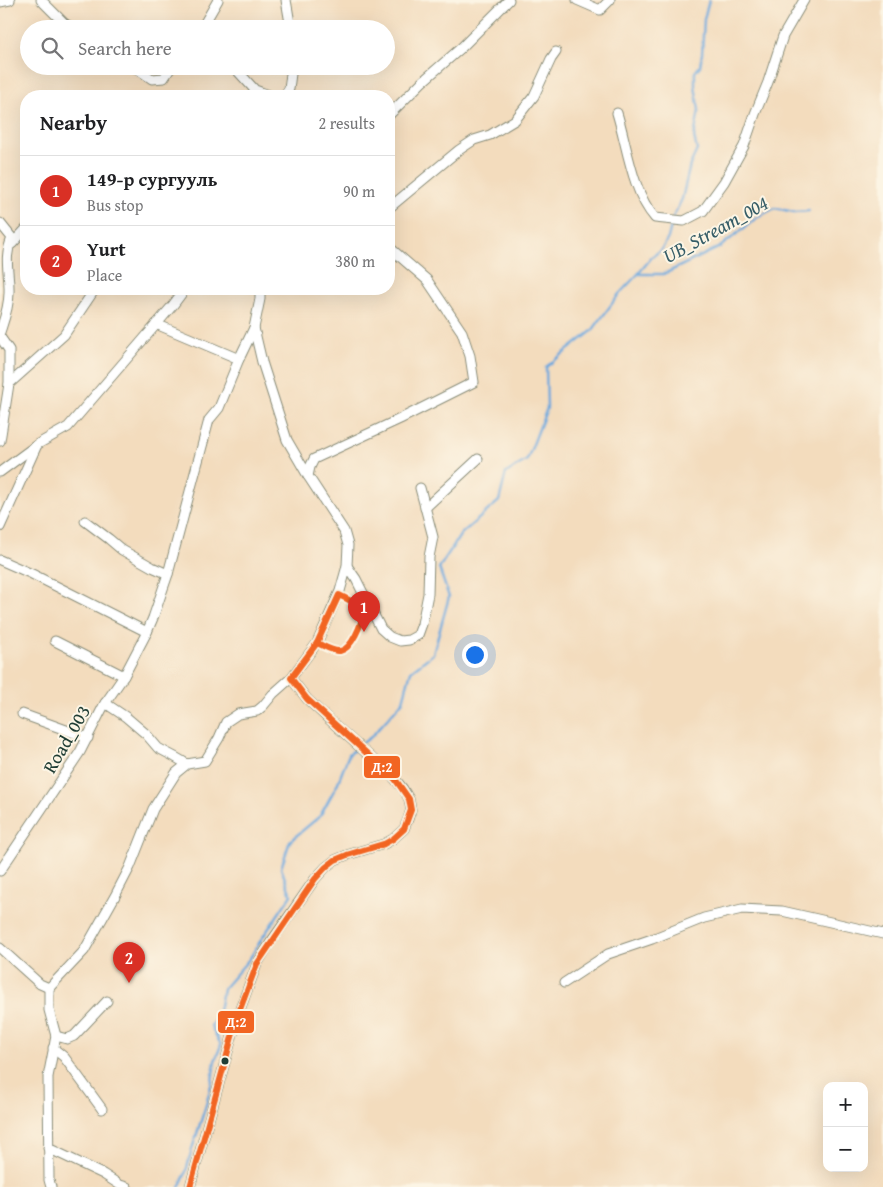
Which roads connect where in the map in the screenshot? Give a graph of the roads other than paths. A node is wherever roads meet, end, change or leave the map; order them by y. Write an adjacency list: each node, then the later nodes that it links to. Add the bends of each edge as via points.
1 (10, 0): 9 (street)
2 (41, 0): 10 (street)
3 (218, 0): 11 (street)
4 (286, 0): 12 (street)
5 (509, 0): 20 (street)
6 (577, 0): 7 (street, via 600,10)
7 (610, 0)
8 (804, 0): 21 (street, via 782,36 744,146 703,211 684,221 655,218 638,188)
9 (0, 2)
10 (62, 20)
11 (207, 20)
12 (289, 20)
13 (556, 52): 22 (street, via 534,96 515,120 459,150)
14 (146, 75): 15 (street, via 152,79)
15 (166, 75)
16 (241, 75): 18 (street)
17 (291, 75): 19 (street)
18 (254, 90)
19 (288, 90)
20 (395, 108)
21 (617, 113)
22 (395, 203)
23 (0, 223): 25 (street, via 12,238)
24 (20, 235): 25 (street)
25 (8, 248): 32 (street, via 9,294)
26 (395, 252): 40 (street, via 427,280 462,332 474,382 314,459)
27 (91, 295): 35 (street, via 64,335)
28 (180, 295): 30 (street)
29 (260, 295): 31 (street)
30 (156, 324): 34 (street); 37 (street, via 68,427)
31 (254, 328): 34 (street, Road_003); 40 (street, via 287,440)
32 (0, 332)
33 (0, 337): 35 (street, via 9,350)
34 (239, 359): 47 (street, Road_003, via 219,408 209,420)
35 (9, 384): 36 (street)
36 (0, 441)
37 (38, 444): 39 (street); 44 (street)
38 (478, 459): 42 (street)
39 (0, 472)
40 (308, 476): 46 (street, via 344,531 348,545)
41 (420, 488): 42 (street)
42 (425, 508): 46 (street, via 433,537 428,594 418,635 400,641 381,629)
43 (85, 521): 47 (street, via 122,550)
44 (0, 527)
45 (0, 560): 48 (street)
46 (347, 566): 51 (street, via 340,591 317,643)
47 (168, 574): 48 (street, Road_003)
48 (147, 632): 50 (street, Road_003)
49 (55, 641): 50 (street)
50 (124, 676): 52 (street, Road_003)
51 (291, 678): 55 (street, via 257,711 238,714 226,722 204,761); 68 (street, via 307,699 389,773 409,799 411,810 404,829 393,838 384,844 347,855 326,867 257,964 239,1012)
52 (105, 703): 54 (street, Road_003); 55 (street, via 126,717 158,748)
53 (22, 714): 54 (street)
54 (88, 738): 56 (street, Road_003)
55 (187, 764): 60 (street, via 176,773 153,809 130,867 84,951)
56 (0, 871)
57 (883, 934): 59 (street, via 782,911 742,908 704,918 608,954)
58 (0, 948): 60 (street)
59 (564, 983)
60 (48, 988): 62 (street, via 49,1010)
61 (107, 1002): 62 (street, via 74,1036 67,1039)
62 (56, 1036): 63 (street)
63 (53, 1048): 64 (street, via 64,1057); 65 (street, via 48,1077)
64 (102, 1109)
65 (48, 1148): 66 (street); 67 (street)
66 (50, 1187)
67 (127, 1187)
68 (190, 1187)

